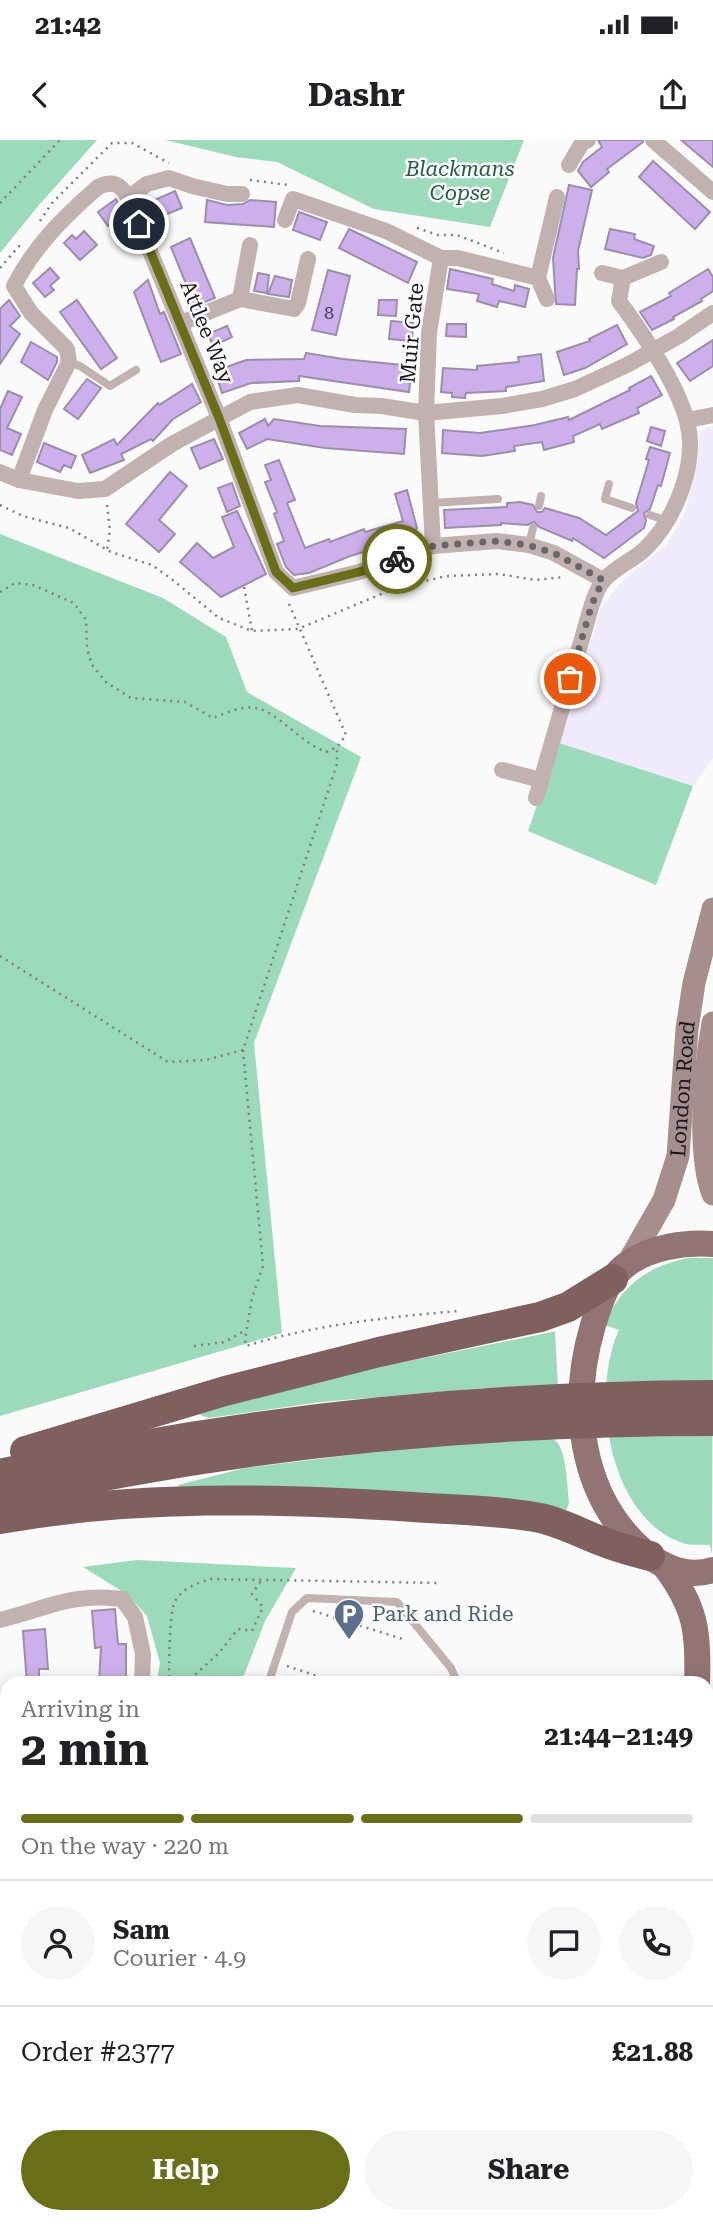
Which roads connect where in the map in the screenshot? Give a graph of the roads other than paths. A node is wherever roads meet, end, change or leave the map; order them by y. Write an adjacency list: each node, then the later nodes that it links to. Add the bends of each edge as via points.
1 (588, 140): 3 (street)
2 (653, 140): 5 (street)
3 (569, 165)
4 (244, 187): 7 (street, via 227,194 169,178 147,184)
5 (713, 192)
6 (557, 197): 14 (street)
7 (128, 198): 16 (street, via 114,183 98,187 47,235); 20 (street, Attlee Way)
8 (285, 220): 10 (street, Muir Gate, via 293,200 386,231)
9 (250, 245): 17 (street)
10 (441, 258): 14 (street, Muir Gate); 24 (street, Muir Gate, via 429,333)
11 (308, 259): 17 (street, via 294,309)
12 (660, 262): 15 (street)
13 (602, 273): 15 (street)
14 (538, 278): 18 (street)
15 (623, 278): 21 (street, via 619,300)
16 (7, 290): 22 (street, via 67,349)
17 (240, 299): 20 (street)
18 (547, 299)
19 (713, 313): 21 (street)
20 (181, 323): 26 (street, Attlee Way)
21 (653, 351): 24 (street, via 575,389 542,399); 27 (street)
22 (69, 362): 23 (lane, via 110,386); 29 (street)
23 (136, 370)
24 (426, 413): 26 (street, via 298,395 250,402); 33 (street, Muir Gate)
25 (713, 415): 27 (street)
26 (219, 418): 29 (street, via 105,489 79,491); 40 (street, Attlee Way, via 276,572 293,588 359,572)
27 (687, 420): 37 (street, via 687,466)
28 (0, 472): 29 (street)
29 (19, 480)
30 (609, 484): 35 (lane, via 605,499)
31 (541, 496): 34 (lane)
32 (498, 499): 33 (lane)
33 (431, 503): 40 (street, Muir Gate)
34 (539, 506)
35 (632, 508)
36 (650, 514): 37 (lane)
37 (667, 521): 41 (street, via 646,548)
38 (533, 528): 39 (lane)
39 (528, 545): 40 (street, via 497,541); 41 (street, via 554,553)
40 (433, 546)
41 (603, 580): 43 (street)
42 (502, 770): 43 (street)
43 (541, 779): 44 (street)
44 (536, 798)
45 (713, 909): 49 (main road, London Road, via 687,1029 678,1156 664,1200)
46 (713, 1023): 47 (main road, London Road, via 704,1154)
47 (713, 1195)
48 (713, 1244): 49 (main road, via 675,1246)
49 (621, 1271): 53 (highway, via 568,1307 540,1317 225,1391); 57 (main road, via 598,1308 587,1348 580,1421 596,1485 617,1521)
50 (713, 1395): 51 (highway)
51 (532, 1412): 52 (highway); 54 (highway, via 374,1414 235,1431); 55 (highway, via 145,1469)
52 (713, 1421)
53 (0, 1459)
54 (0, 1474)
55 (0, 1498)
56 (0, 1518): 57 (highway, via 76,1508 264,1501 495,1512 543,1519)
57 (657, 1561): 58 (main road, via 691,1573); 63 (main road, via 692,1613)
58 (713, 1570)
59 (0, 1620): 60 (street, via 56,1602 96,1596 122,1599 135,1617)
60 (142, 1676)
61 (271, 1676): 62 (lane, via 292,1612 307,1598 397,1602)
62 (454, 1676)
63 (697, 1676)

